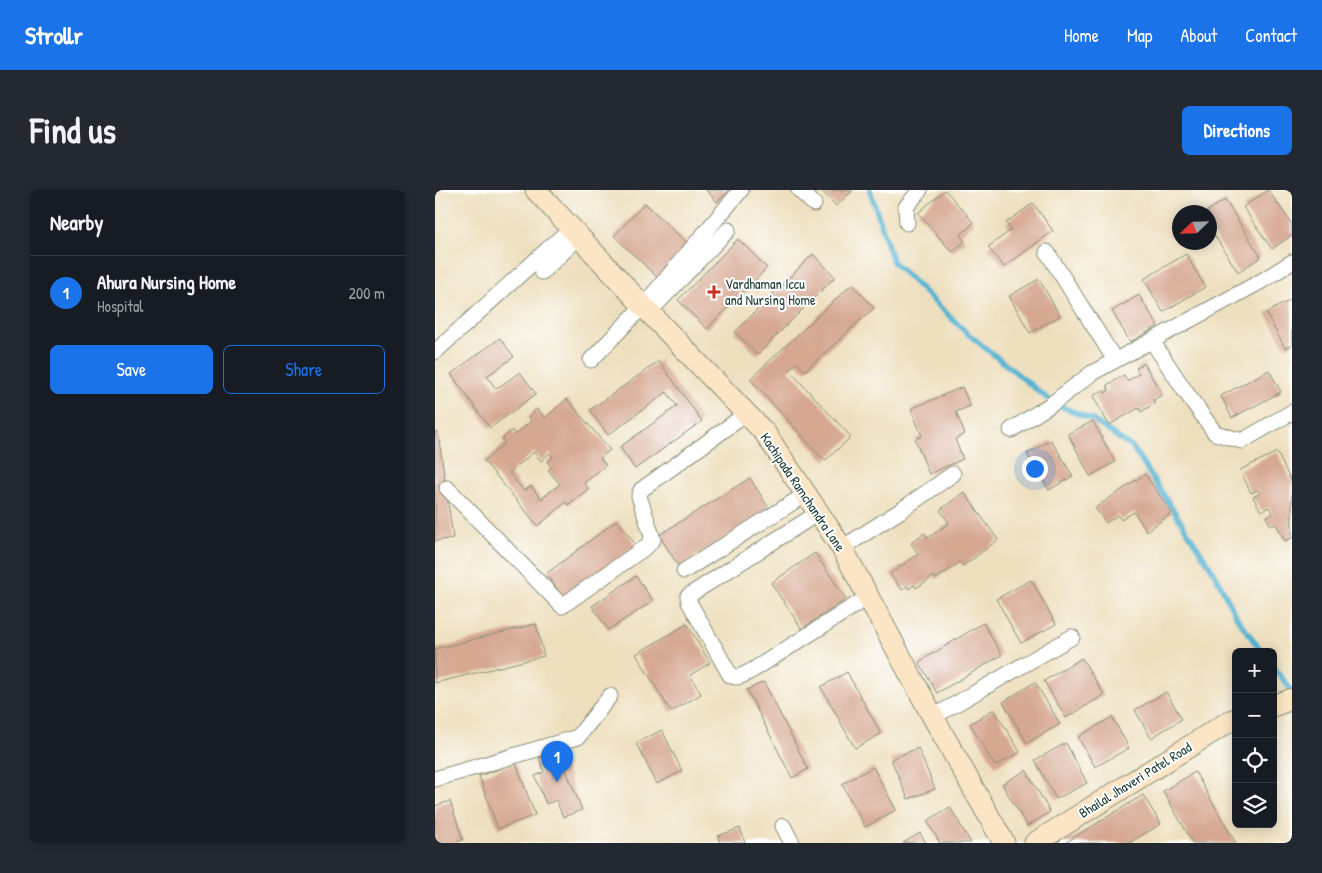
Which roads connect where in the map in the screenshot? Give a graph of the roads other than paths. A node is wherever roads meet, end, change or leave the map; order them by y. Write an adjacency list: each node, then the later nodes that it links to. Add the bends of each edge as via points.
1 (536, 190): 8 (main road, Kachipada Ramchandra Lane)
2 (741, 190): 12 (street)
3 (799, 190): 5 (street)
4 (920, 190): 6 (street, via 905,207)
5 (814, 204)
6 (907, 223)
7 (728, 230): 12 (street)
8 (575, 232): 11 (street); 12 (main road, Kachipada Ramchandra Lane); 14 (street)
9 (1047, 252): 16 (street)
10 (1292, 262): 13 (street)
11 (542, 272)
12 (646, 309): 15 (street); 18 (main road, Kachipada Ramchandra Lane)
13 (1152, 341): 16 (street); 17 (street, via 1215,434 1242,441)
14 (435, 352)
15 (591, 360)
16 (1115, 360): 19 (street)
17 (1292, 412)
18 (746, 414): 21 (street, via 641,490 639,496 653,539 562,606); 22 (main road, Kachipada Ramchandra Lane, via 765,433)
19 (1011, 430)
20 (953, 474): 24 (street)
21 (447, 488)
22 (806, 494): 23 (main road, Kachipada Ramchandra Lane); 25 (street)
23 (818, 513): 24 (main road, Kachipada Ramchandra Lane); 26 (street, via 688,596 730,675 739,677 753,670)
24 (842, 548): 26 (main road, Kachipada Ramchandra Lane)
25 (684, 571)
26 (868, 597): 31 (main road, Kachipada Ramchandra Lane)
27 (1072, 638): 31 (street)
28 (610, 696): 33 (street, via 578,737)
29 (1292, 699): 30 (main road)
30 (1277, 705)
31 (933, 717): 36 (main road, Kachipada Ramchandra Lane)
32 (1232, 721): 37 (main road, Bhailal Jhaveri Patel Road)
33 (435, 779)
34 (783, 826): 35 (street)
35 (793, 843)
36 (1004, 843)
37 (1035, 843)

